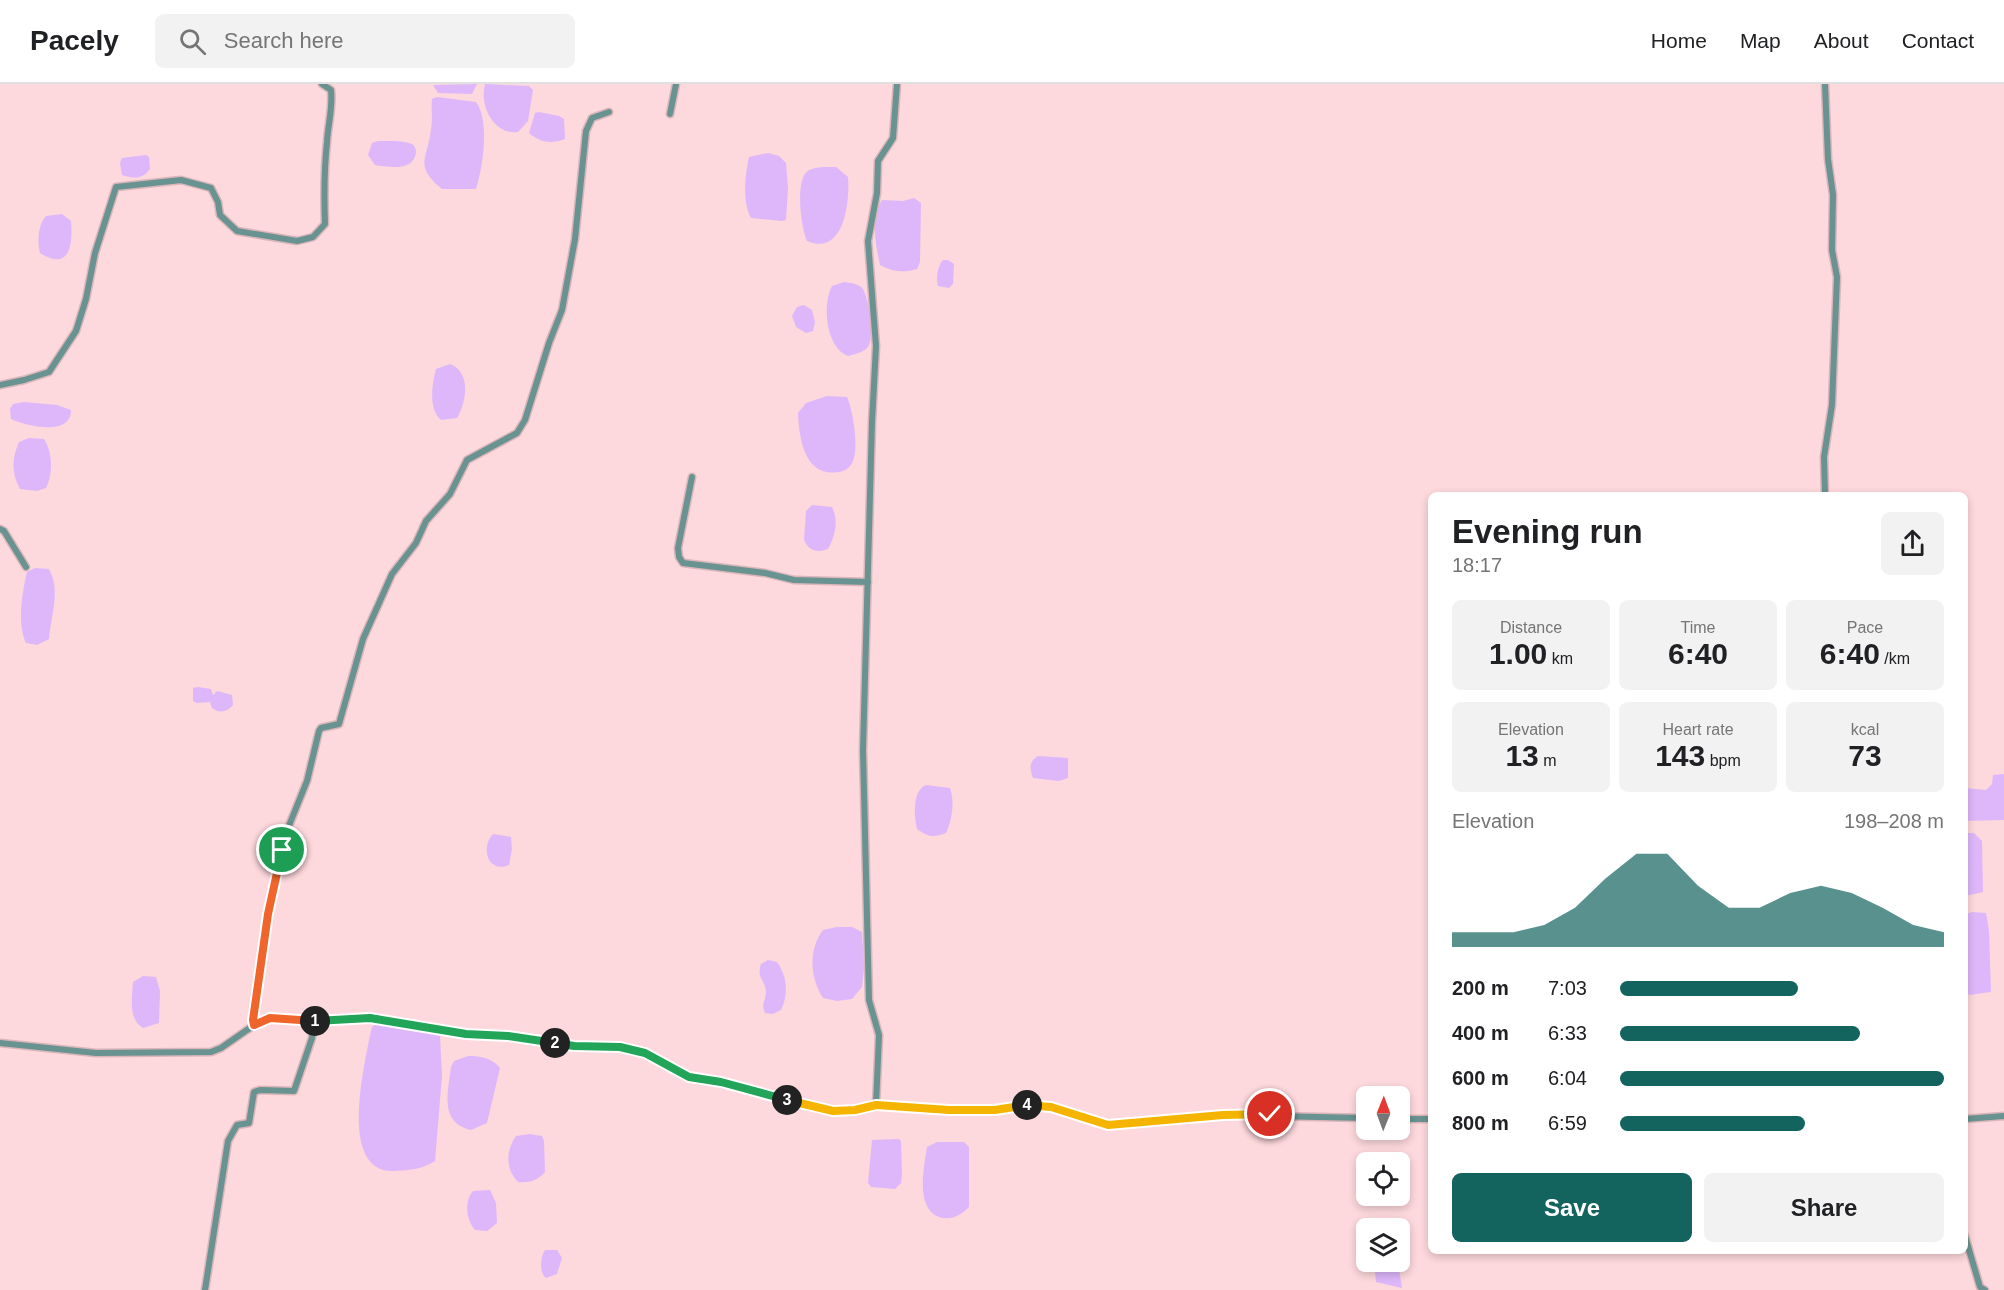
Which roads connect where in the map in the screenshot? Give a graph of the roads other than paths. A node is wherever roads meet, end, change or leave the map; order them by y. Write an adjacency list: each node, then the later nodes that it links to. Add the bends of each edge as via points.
1 (322, 84): 7 (street, via 331,90 333,105 324,170 325,224 313,237 297,241 237,231 220,215 211,188 181,180 116,187 76,331 49,372)
2 (676, 84): 6 (street)
3 (897, 84): 12 (street, via 893,138 878,161 868,241 876,346)
4 (1825, 84): 9 (street, via 1833,195 1832,250 1837,277)
5 (609, 112): 14 (street, via 592,118 586,131 575,238 562,310 525,420 517,433 466,460 450,494 426,521 378,603 363,639 339,724 319,731 307,781 282,850 266,924)
6 (670, 114)
7 (0, 385)
8 (692, 477): 12 (street, via 678,548 683,563 794,580)
9 (1825, 492)
10 (0, 529): 11 (street)
11 (26, 567)
12 (868, 582): 16 (street, via 864,798 868,1000 879,1035)
13 (314, 1021): 14 (street, via 270,1018); 16 (street, via 370,1018 466,1034 620,1047 645,1053 689,1077 833,1111); 23 (street, via 294,1091 254,1092 249,1123 237,1125 228,1142)
14 (254, 1025): 15 (street, via 211,1052 96,1053)
15 (0, 1043)
16 (876, 1105): 18 (street, via 995,1110 1026,1104 1051,1107 1108,1125 1223,1115)
17 (2004, 1116): 21 (street)
18 (1356, 1118)
19 (1410, 1119): 20 (street)
20 (1428, 1119)
21 (1968, 1119)
22 (1968, 1246): 24 (street, via 1980,1287)
23 (205, 1290)
24 (1985, 1290)

